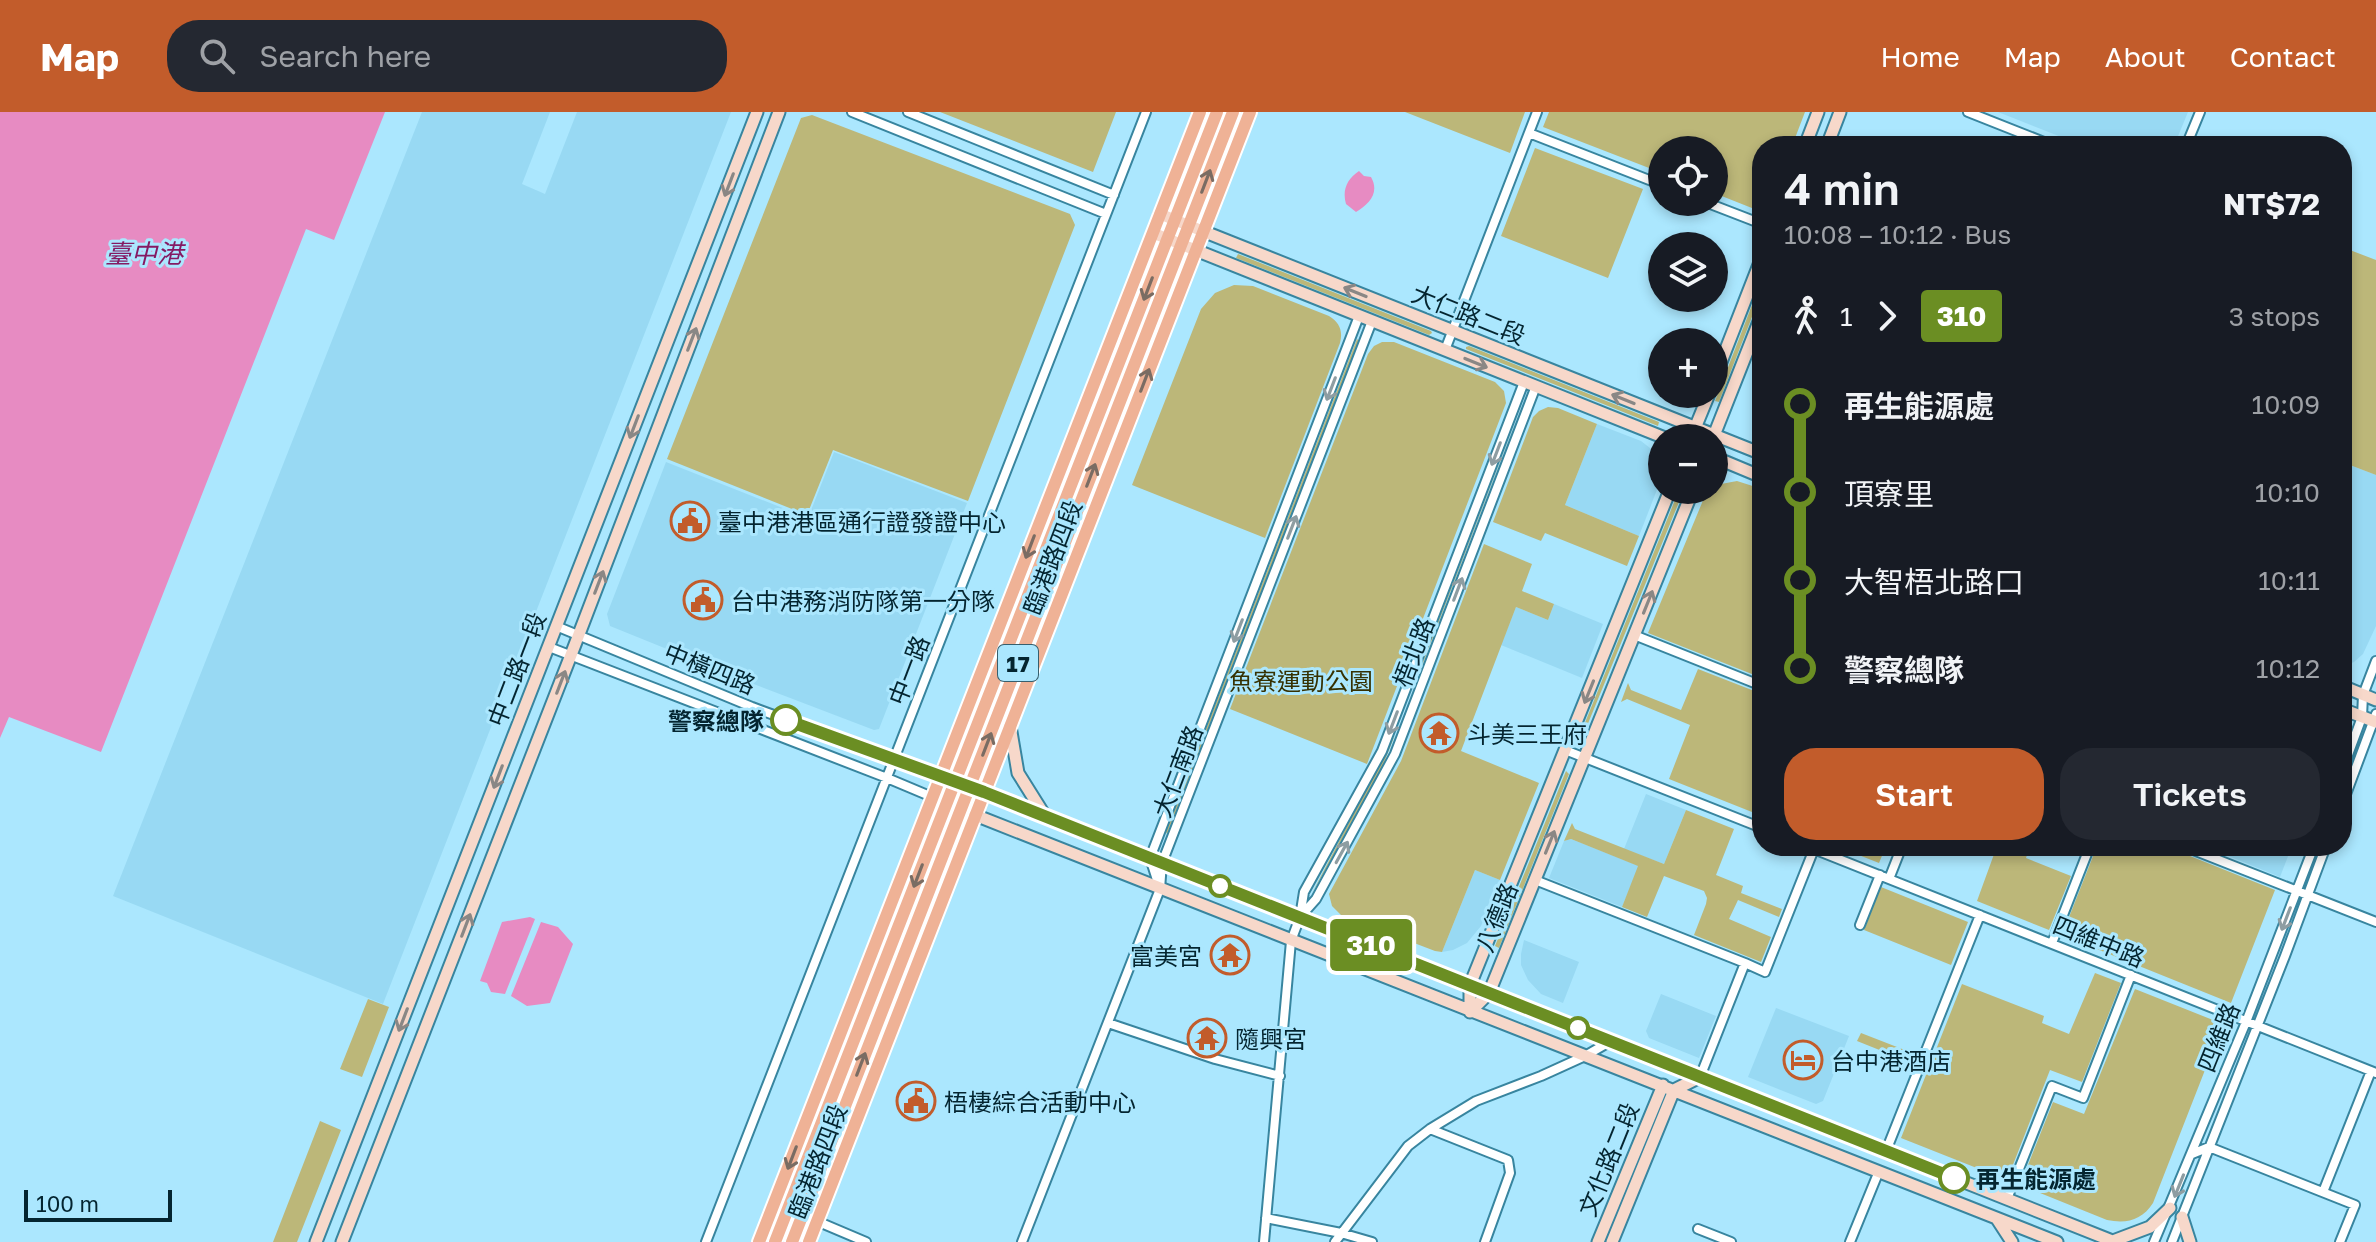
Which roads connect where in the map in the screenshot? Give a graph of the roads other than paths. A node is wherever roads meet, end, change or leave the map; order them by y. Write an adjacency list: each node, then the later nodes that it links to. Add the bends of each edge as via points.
1 (757, 112): 51 (street, 中二路一段, one-way to 51)
2 (779, 112): 52 (street, 中二路一段, one-way to 2)
3 (852, 112): 23 (street)
4 (908, 112): 21 (street)
5 (1146, 112): 21 (street, 中一路)
6 (1200, 112): 24 (main road, 臨港路四段 / 17)
7 (1217, 112): 25 (main road, 臨港路四段 / 17)
8 (1233, 112): 27 (main road, 臨港路四段 / 17, one-way to 8)
9 (1250, 112): 28 (main road, 臨港路四段 / 17)
10 (1537, 112): 15 (street)
11 (1818, 112): 16 (street)
12 (1840, 112): 17 (street)
13 (1968, 112): 18 (street)
14 (2200, 112): 19 (street)
15 (1529, 133): 20 (street); 36 (street)
16 (1811, 136)
17 (1831, 136)
18 (2029, 136)
19 (2190, 136)
20 (1648, 180)
21 (1114, 195): 23 (street, 中一路)
22 (1728, 211): 26 (street)
23 (1106, 214): 67 (street, 中一路)
24 (1160, 214): 25 (street, 大仁路二段); 29 (main road, 臨港路四段 / 17)
25 (1175, 220): 27 (street, 大仁路二段); 30 (main road, 臨港路四段 / 17)
26 (1752, 220)
27 (1189, 225): 28 (street, 大仁路二段); 31 (main road, 臨港路四段 / 17)
28 (1203, 231): 32 (main road, 臨港路四段 / 17); 36 (street, 大仁路二段, one-way to 28)
29 (1153, 233): 30 (street, 大仁路二段); 68 (main road, 臨港路四段 / 17, one-way to 68)
30 (1167, 239): 31 (street, 大仁路二段); 71 (main road, 臨港路四段 / 17, one-way to 71)
31 (1182, 245): 32 (street, 大仁路二段); 72 (main road, 臨港路四段 / 17, one-way to 31)
32 (1196, 251): 34 (street, 大仁路二段); 63 (main road, 臨港路四段 / 17, one-way to 32)
33 (1752, 283): 38 (street)
34 (1359, 316): 35 (street, 大仁路二段); 87 (street, 大仁南路, one-way to 87)
35 (1372, 321): 39 (street, 大仁路二段); 88 (street, 大仁南路, one-way to 35)
36 (1452, 331): 39 (street); 42 (street, 大仁路二段, one-way to 36)
37 (1752, 340): 43 (street)
38 (1728, 344)
39 (1445, 350): 40 (street, 大仁路二段, one-way to 40)
40 (1524, 382): 41 (street, 大仁路二段); 95 (street, 梧北路, one-way to 95, via 1383,747 1304,892)
41 (1536, 386): 44 (street, 大仁路二段); 95 (street, 梧北路, one-way to 41, via 1316,899 1391,762)
42 (1670, 424)
43 (1719, 424)
44 (1648, 431)
45 (1728, 442): 46 (street, 大仁路二段)
46 (1752, 450)
47 (1728, 463): 48 (street)
48 (1752, 473)
49 (1664, 504): 64 (street, 八德路, one-way to 64)
50 (1687, 504): 53 (street, 八德路, one-way to 50)
51 (556, 626): 52 (street, 中橫四路); 54 (street, 中二路一段)
52 (579, 635): 55 (street, 中二路一段); 67 (street, 中橫四路)
53 (1634, 635): 57 (street); 66 (street, 八德路)
54 (549, 647): 55 (street, 中橫四路); 133 (street, 中二路一段, one-way to 133)
55 (571, 655): 70 (street, 中橫四路); 134 (street, 中二路一段, one-way to 55)
56 (2376, 661): 59 (street)
57 (1752, 682)
58 (2352, 690): 59 (street)
59 (2363, 695): 60 (street); 62 (street)
60 (2376, 700)
61 (2352, 712): 62 (street)
62 (2372, 718): 65 (street); 69 (street)
63 (1010, 726): 73 (main road, 臨港路四段 / 17); 78 (street, via 1017,770)
64 (1565, 750): 66 (street); 102 (street, 八德路)
65 (2352, 753)
66 (1584, 758): 79 (street); 90 (street, 八德路, one-way to 66)
67 (894, 760): 68 (street, 中橫四路); 70 (street, 中一路)
68 (941, 776): 71 (street, 中橫四路); 74 (main road, 臨港路四段 / 17)
69 (2352, 776)
70 (887, 778): 74 (street, 中橫四路); 135 (street, 中一路)
71 (955, 781): 72 (street, 中橫四路); 75 (main road, 臨港路四段 / 17)
72 (970, 787): 73 (street, 中橫四路); 76 (main road, 臨港路四段 / 17)
73 (984, 792): 77 (main road, 臨港路四段 / 17); 78 (street)
74 (932, 798): 75 (street, 中橫四路); 121 (main road, 臨港路四段 / 17, one-way to 121)
75 (946, 804): 76 (street, 中橫四路); 123 (main road, 臨港路四段 / 17, one-way to 123)
76 (961, 810): 77 (street, 中橫四路); 124 (main road, 臨港路四段 / 17, one-way to 76)
77 (975, 815): 91 (street); 129 (main road, 臨港路四段 / 17)
78 (1046, 816): 87 (street)
79 (1752, 824)
80 (1807, 856): 100 (street, via 1765,972)
81 (1830, 856): 89 (street, 四維中路)
82 (1896, 856): 89 (street)
83 (2086, 856): 99 (street)
84 (2208, 856): 92 (street)
85 (2310, 856): 92 (street, 四維路)
86 (2322, 856): 93 (street, 四維路)
87 (1150, 858): 88 (street); 91 (street)
88 (1162, 863): 91 (street, 大仁南路); 95 (street)
89 (1884, 877): 94 (street, 四維中路); 97 (street)
90 (1535, 880): 100 (street); 103 (street, 八德路)
91 (1160, 889): 98 (street); 106 (street, 大仁南路)
92 (2297, 891): 93 (street); 105 (street, 四維路, one-way to 105)
93 (2307, 895): 96 (street); 107 (street, 四維路)
94 (1980, 915): 99 (street, 四維中路); 116 (street)
95 (1300, 917): 98 (street, 梧北路); 102 (street)
96 (2376, 922)
97 (1860, 925)
98 (1291, 941): 104 (street); 111 (street, 梧北路)
99 (2052, 943): 101 (street, 四維中路)
100 (1745, 963): 112 (street)
101 (2131, 975): 105 (street, 四維中路); 120 (street, via 2083,1098 2052,1086)
102 (1470, 985): 103 (street); 104 (street, 八德路)
103 (1489, 993): 104 (street, 八德路); 108 (street)
104 (1470, 1012): 109 (street)
105 (2246, 1022): 107 (street, 四維中路); 117 (street, 四維路)
106 (1108, 1023): 111 (street); 141 (street, 大仁南路)
107 (2258, 1026): 110 (street, 四維中路); 115 (street, 四維路)
108 (1611, 1041): 109 (street); 112 (street)
109 (1585, 1056): 113 (street); 114 (street, via 1476,1101)
110 (2373, 1072): 119 (street)
111 (1280, 1076): 126 (street, 梧北路)
112 (1700, 1077): 113 (street, 文化路二段); 116 (street)
113 (1668, 1088): 118 (street); 146 (street, 文化路二段); 147 (street, 文化路二段)
114 (1430, 1129): 131 (street, via 1408,1146); 145 (street, via 1508,1160 1510,1173)
115 (2209, 1147): 117 (street); 119 (street); 125 (street, 四維路)
116 (1886, 1151): 120 (street)
117 (2192, 1154): 122 (street, 四維路, one-way to 122)
118 (1879, 1171): 127 (street); 149 (street)
119 (2323, 1192): 155 (street, via 2355,1205)
120 (2007, 1199): 128 (street)
121 (774, 1203): 123 (street); 136 (main road, 臨港路四段 / 17)
122 (2170, 1208): 151 (street, via 2150,1227); 152 (street, 四維路)
123 (788, 1209): 124 (street); 137 (main road, 臨港路四段 / 17)
124 (803, 1215): 129 (street); 138 (main road, 臨港路四段 / 17)
125 (2182, 1217): 153 (street, 四維路); 154 (street)
126 (1266, 1218): 131 (street); 142 (street, 梧北路)
127 (1997, 1218): 132 (street); 150 (street)
128 (2059, 1220): 132 (street); 151 (street)
129 (817, 1221): 139 (main road, 臨港路四段 / 17); 140 (street)
130 (1698, 1229): 148 (street)
131 (1341, 1233): 143 (street); 144 (street)
132 (2054, 1241)
133 (316, 1242)
134 (342, 1242)
135 (706, 1242)
136 (759, 1242)
137 (775, 1242)
138 (792, 1242)
139 (809, 1242)
140 (866, 1242)
141 (1022, 1242)
142 (1264, 1242)
143 (1335, 1242)
144 (1372, 1242)
145 (1485, 1242)
146 (1598, 1242)
147 (1612, 1242)
148 (1731, 1242)
149 (1850, 1242)
150 (2012, 1242)
151 (2114, 1242)
152 (2154, 1242)
153 (2172, 1242)
154 (2190, 1242)
155 (2340, 1242)

